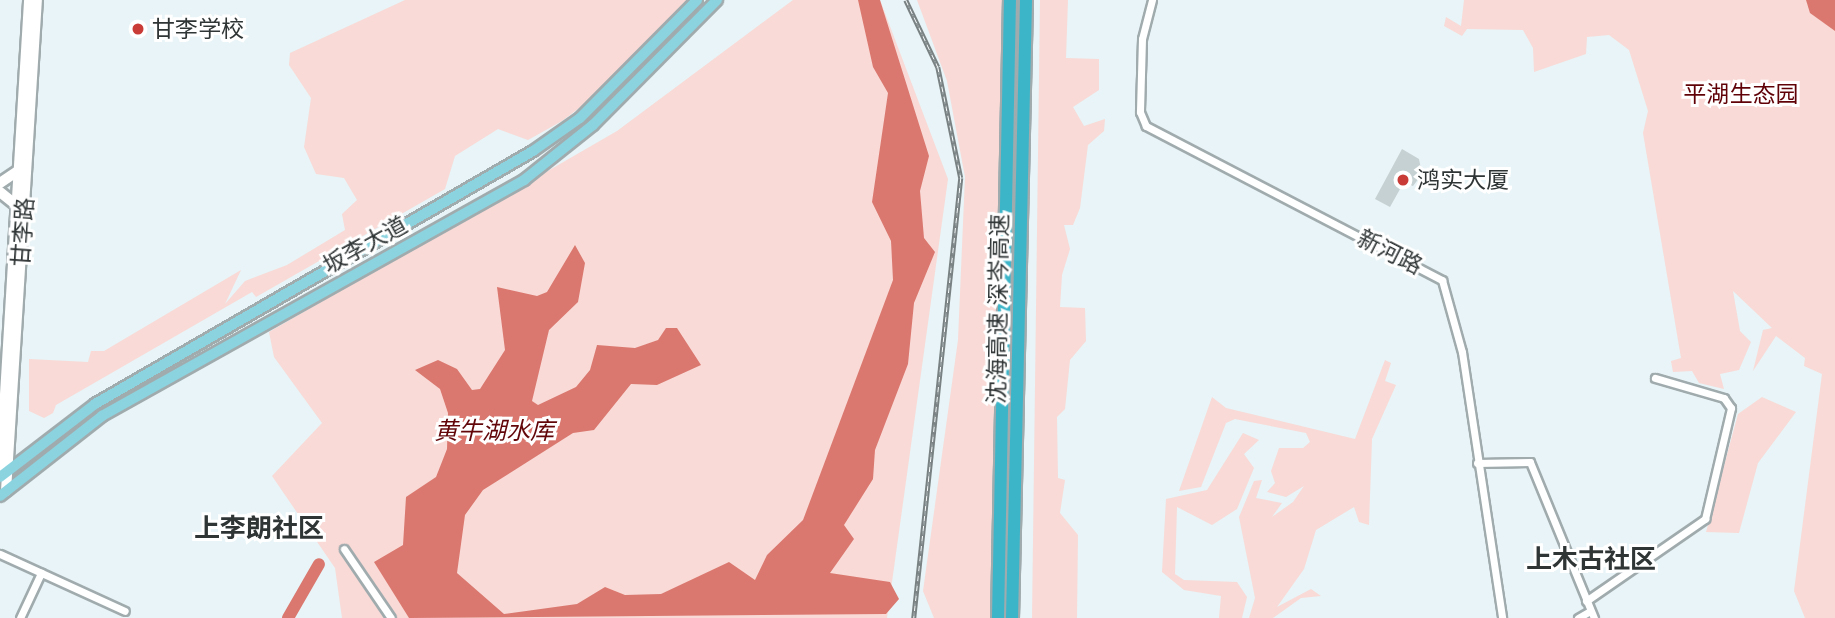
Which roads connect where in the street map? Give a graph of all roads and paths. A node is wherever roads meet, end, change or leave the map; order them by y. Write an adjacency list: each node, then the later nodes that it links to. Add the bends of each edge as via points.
1 (29, 0): 8 (main road, 甘李路)
2 (37, 0): 15 (main road, 甘李路)
3 (697, 0): 15 (main road, 坂李大道, via 580,118 533,151 95,404)
4 (718, 0): 16 (main road, 坂李大道, via 603,116 524,180 102,416)
5 (1010, 0): 25 (highway, 沈海高速 深岑高速)
6 (1026, 0): 13 (highway, 沈海高速 深岑高速)
7 (1152, 0): 14 (street, 新河路, via 1143,30 1143,122 1442,280 1462,352)
8 (19, 171): 9 (main road); 11 (main road, 甘李路)
9 (0, 183)
10 (0, 192): 11 (main road)
11 (16, 205): 15 (main road, 甘李路)
12 (1655, 379): 20 (street, via 1724,398 1731,408 1705,519)
13 (1016, 453): 26 (highway, 沈海高速 深岑高速); 27 (highway)
14 (1478, 463): 20 (street, via 1530,462); 28 (street, 新河路)
15 (2, 475): 16 (main road, 甘李路)
16 (3, 493)
17 (344, 548): 24 (street)
18 (0, 554): 19 (street)
19 (41, 573): 21 (street); 23 (street)
20 (1586, 601): 22 (street)
21 (125, 611)
22 (1592, 615): 29 (street)
23 (20, 618)
24 (391, 618)
25 (998, 618)
26 (1012, 618)
27 (1020, 618)
28 (1502, 618)
29 (1578, 618)

